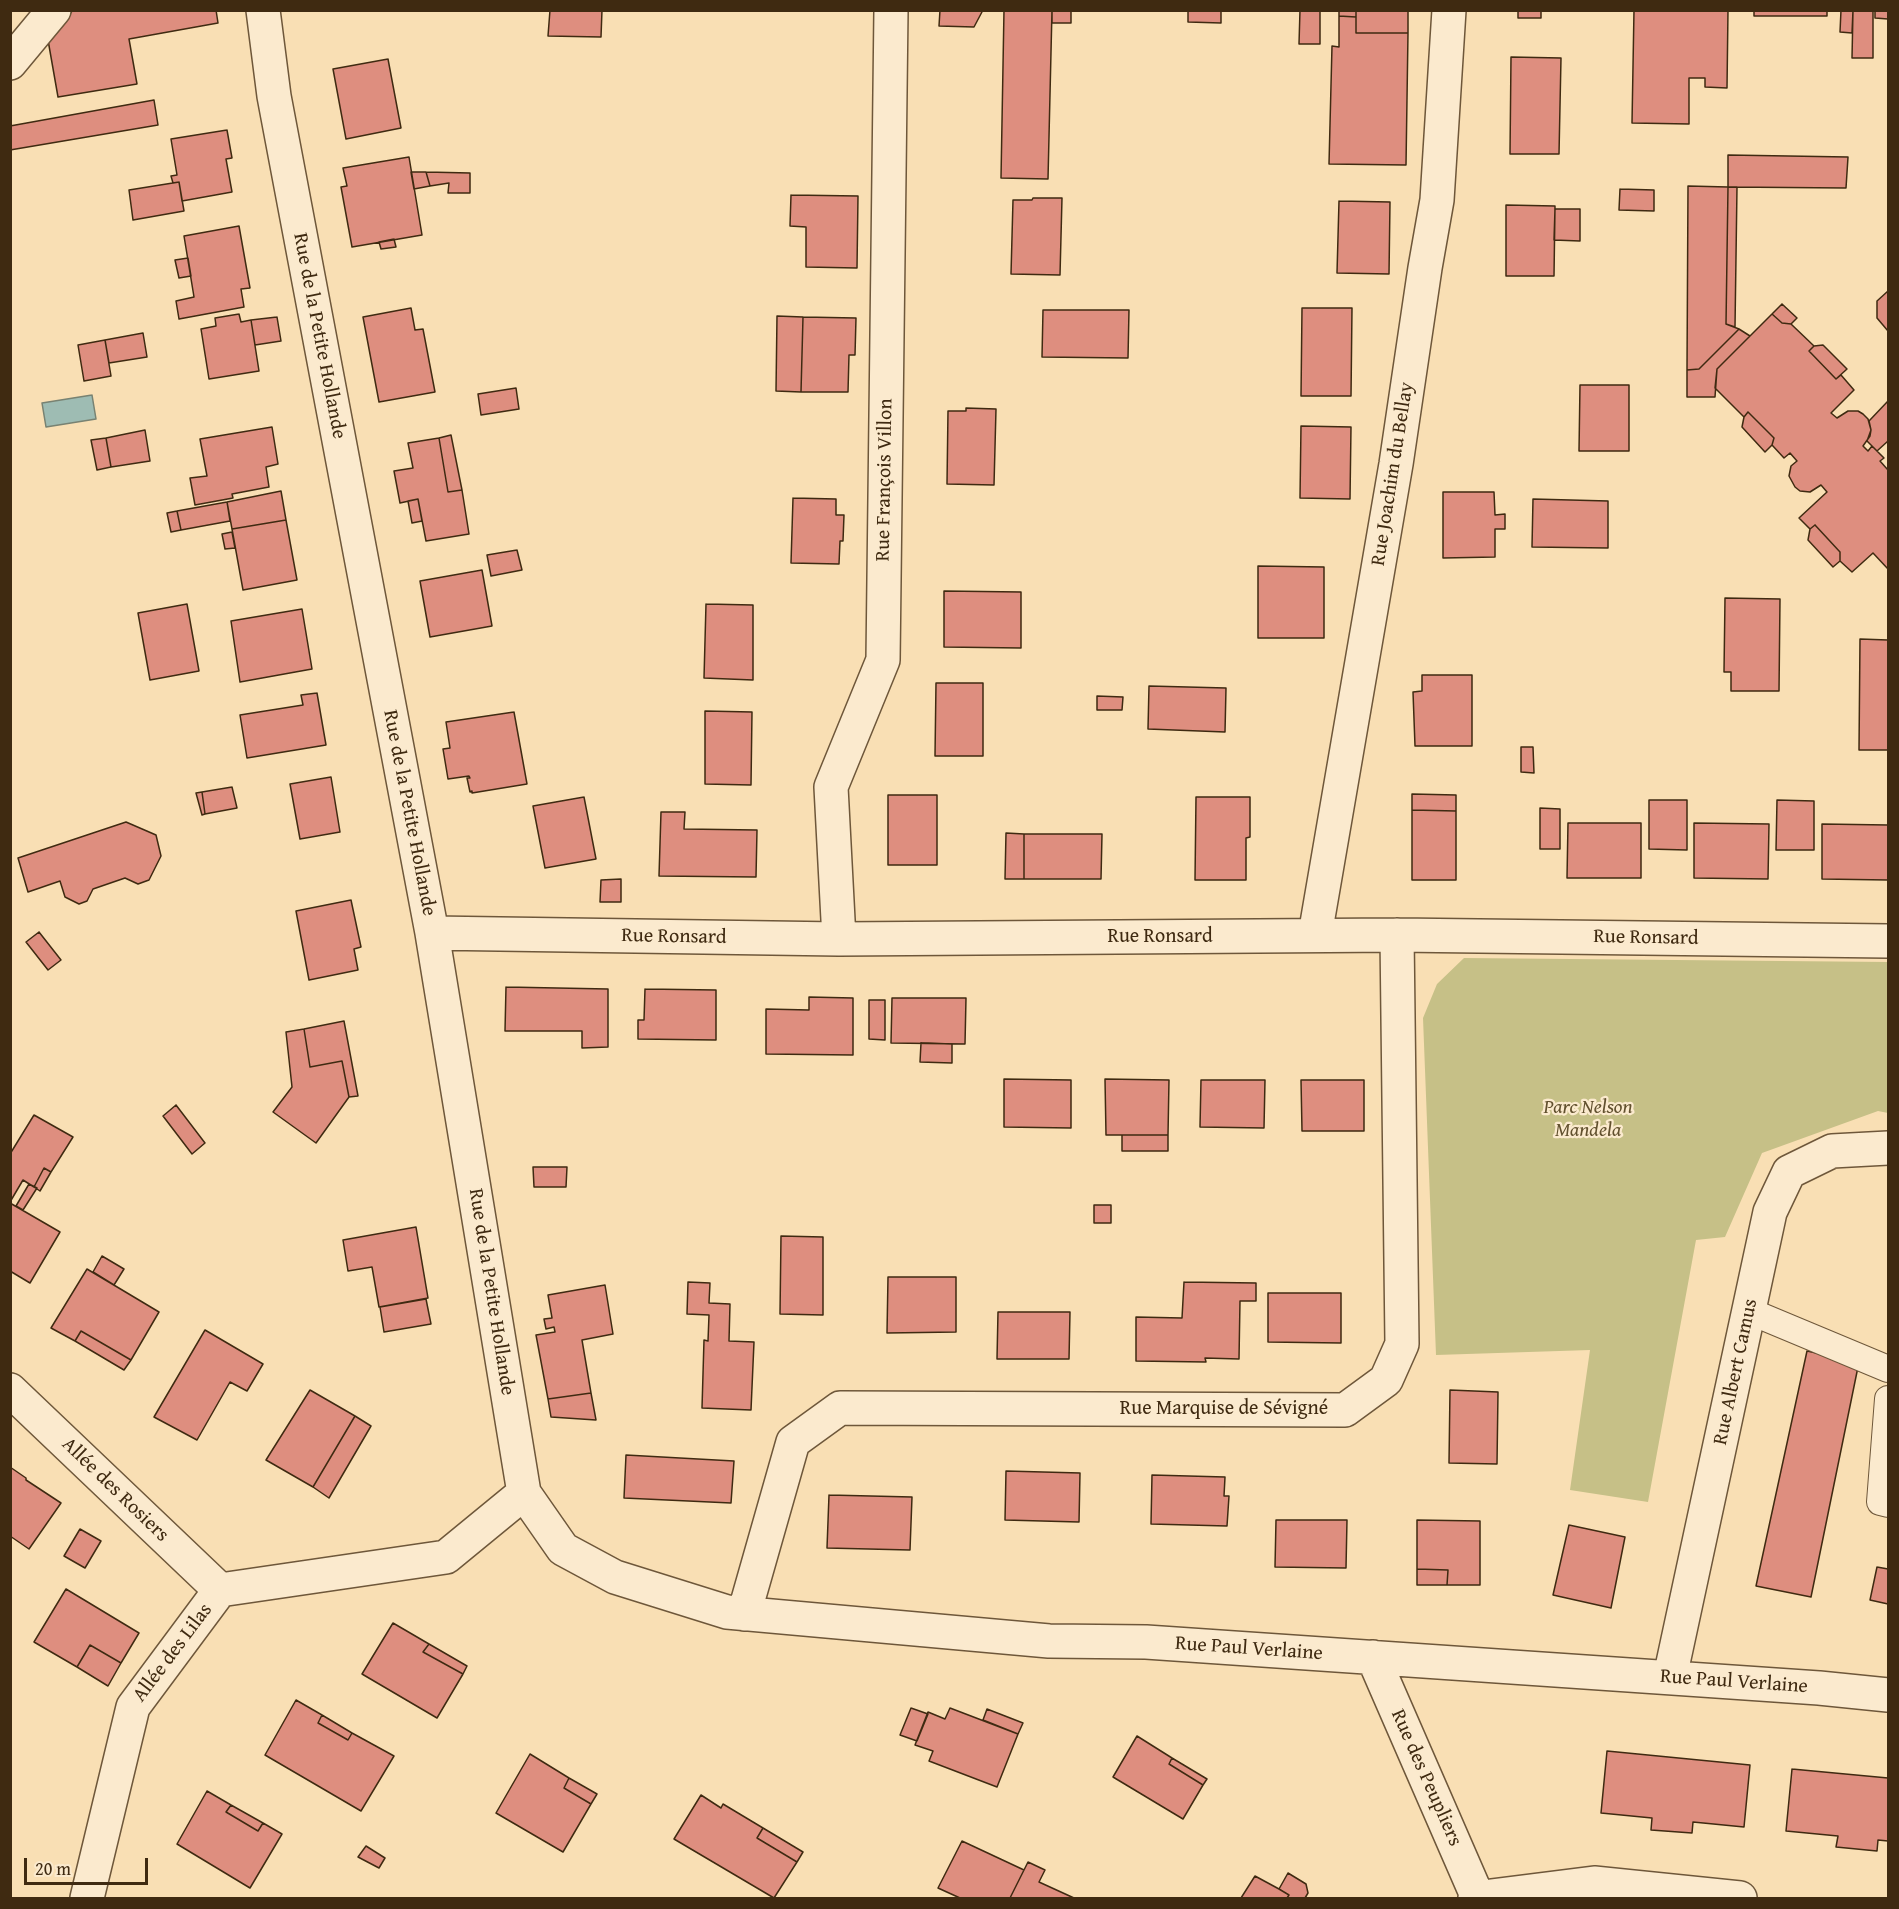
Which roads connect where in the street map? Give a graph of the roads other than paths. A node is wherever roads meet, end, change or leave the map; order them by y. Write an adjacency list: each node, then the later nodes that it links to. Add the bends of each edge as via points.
1 (54, 10): 5 (street)
2 (263, 10): 6 (street, Rue de la Petite Hollande, via 274,96)
3 (891, 10): 9 (street, Rue François Villon, via 883,660 831,787)
4 (1449, 10): 7 (street, Rue Joachim du Bellay, via 1437,200)
5 (10, 63)
6 (432, 933): 9 (street, Rue Ronsard); 16 (street, Rue de la Petite Hollande)
7 (1315, 935): 8 (street, Rue Ronsard); 9 (street, Rue Ronsard)
8 (1397, 935): 10 (street, Rue Ronsard); 20 (street, Rue Marquise de Sévigné, via 1402,1344 1386,1380 1345,1410 840,1408 793,1442)
9 (839, 939)
10 (1888, 941)
11 (1888, 1148): 12 (street, Rue Albert Camus, via 1832,1151 1790,1173 1770,1212)
12 (1749, 1311): 13 (lane); 22 (street, Rue Albert Camus)
13 (1888, 1369)
14 (10, 1390): 19 (street, Allée des Rosiers)
15 (1888, 1399): 17 (lane, via 1880,1502)
16 (524, 1493): 18 (street, Rue de la Petite Hollande, via 563,1549); 19 (street, Allée des Lilas, via 446,1557)
17 (1888, 1504)
18 (615, 1576): 20 (street, Rue Paul Verlaine)
19 (220, 1590): 25 (street, Allée des Lilas, via 133,1707)
20 (744, 1614): 21 (street, Rue Paul Verlaine, via 1049,1641 1146,1642)
21 (1373, 1657): 22 (street, Rue Paul Verlaine); 24 (street, Rue des Peupliers)
22 (1670, 1677): 23 (street, Rue Paul Verlaine)
23 (1888, 1695)
24 (1477, 1898): 26 (street, via 1594,1883)
25 (87, 1899)
26 (1740, 1899)

